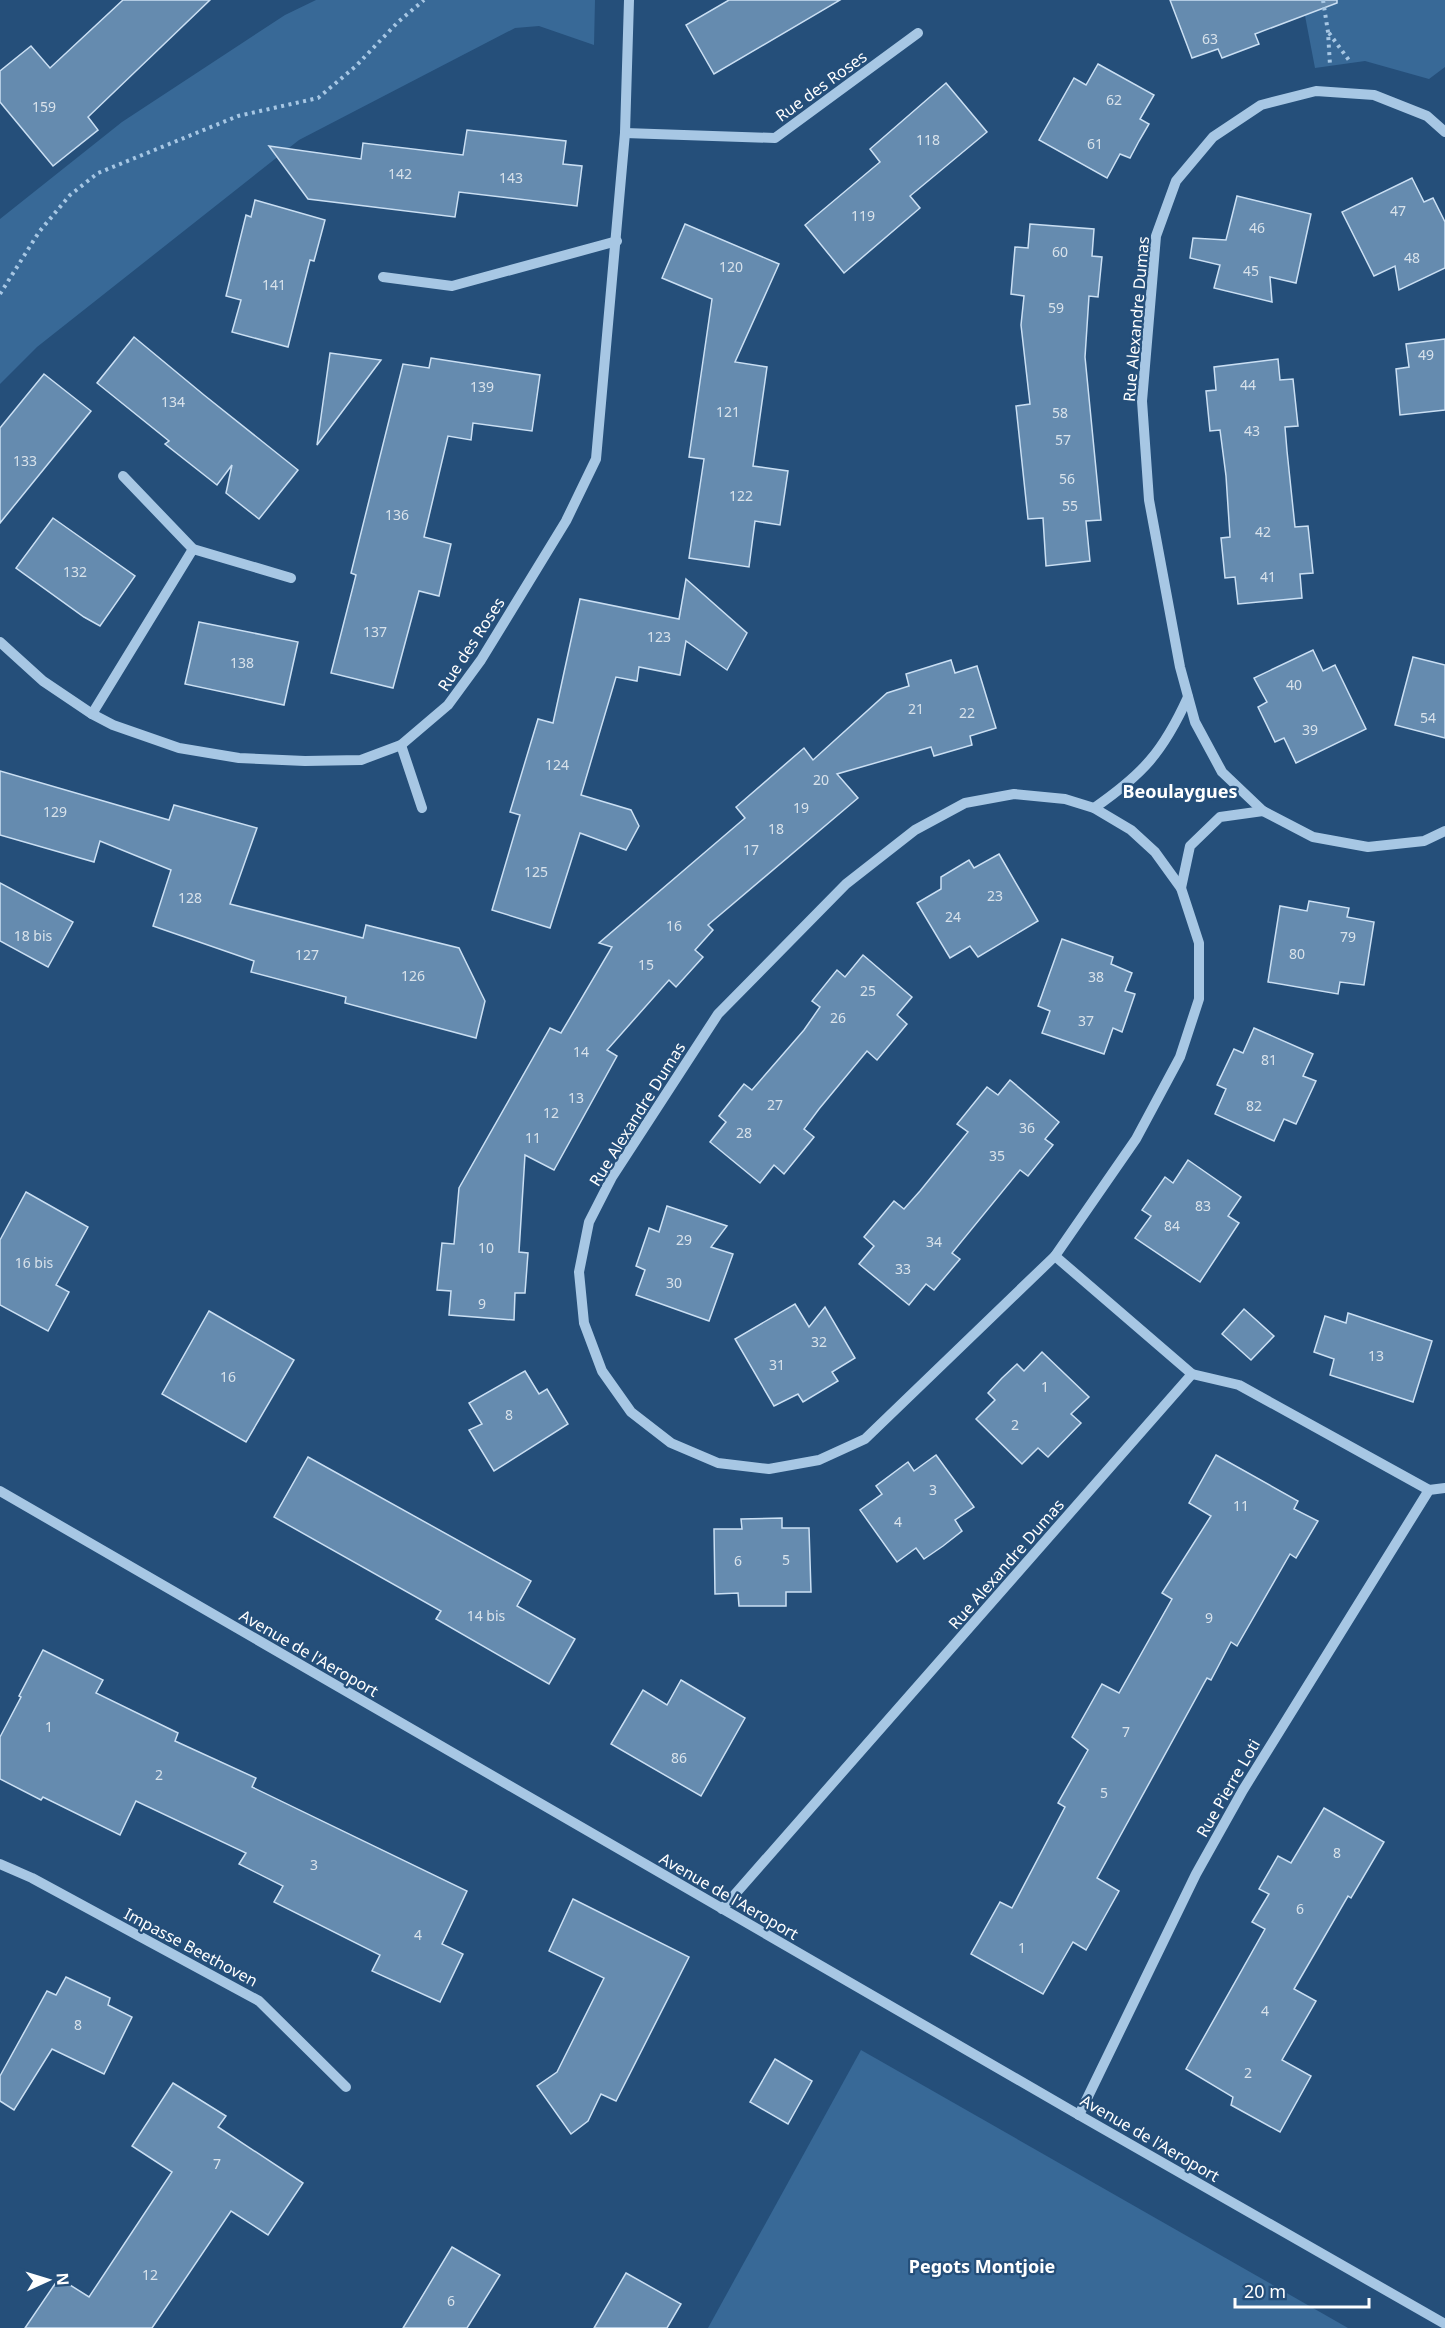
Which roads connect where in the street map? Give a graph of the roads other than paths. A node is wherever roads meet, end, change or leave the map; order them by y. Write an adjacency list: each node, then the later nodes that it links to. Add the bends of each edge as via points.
1 (629, 0): 4 (street, Rue des Roses)
2 (918, 33): 4 (street, Rue des Roses, via 775,138)
3 (1445, 132): 11 (street, Rue Alexandre Dumas, via 1427,116 1374,95 1316,91 1261,105 1213,137 1176,181 1156,236 1142,401 1149,500)
4 (625, 133): 5 (street, Rue des Roses)
5 (617, 241): 6 (street, via 453,286); 13 (street, Rue des Roses, via 596,459 566,521 481,660 448,705)
6 (383, 277)
7 (123, 476): 8 (street)
8 (193, 549): 9 (street); 12 (street)
9 (291, 578)
10 (0, 642): 12 (street, Rue des Roses, via 43,681)
11 (1188, 697): 15 (street, via 1173,731 1151,761 1125,787); 16 (street, Rue Alexandre Dumas, via 1195,722 1222,772)
12 (92, 714): 13 (street, Rue des Roses, via 179,748 238,758 361,760)
13 (401, 745): 14 (street)
14 (422, 808)
15 (1094, 808): 18 (street, Rue Alexandre Dumas, via 1131,830 1155,852); 19 (street, Rue Alexandre Dumas, via 1065,799 1014,794 965,803 915,830 838,892 718,1014 612,1177 589,1222 579,1272 584,1323 602,1371 631,1412 671,1443 718,1463 769,1469 819,1460 865,1439)
16 (1263, 811): 17 (street, Rue Alexandre Dumas, via 1313,837 1368,847 1424,841); 18 (street, via 1220,817 1190,846)
17 (1445, 831)
18 (1180, 888): 19 (street, Rue Alexandre Dumas, via 1199,943 1199,999 1180,1057 1136,1139)
19 (1055, 1256): 20 (street)
20 (1192, 1374): 22 (street, via 1239,1385); 25 (street, Rue Alexandre Dumas)
21 (1445, 1488): 22 (street)
22 (1429, 1490): 27 (street, Rue Pierre Loti, via 1196,1874)
23 (0, 1491): 25 (street, Avenue de l'Aeroport)
24 (0, 1864): 26 (street, Impasse Beethoven, via 259,2001)
25 (722, 1909): 27 (street, Avenue de l'Aeroport)
26 (346, 2087)
27 (1079, 2115): 28 (street, Avenue de l'Aeroport)
28 (1445, 2324)

